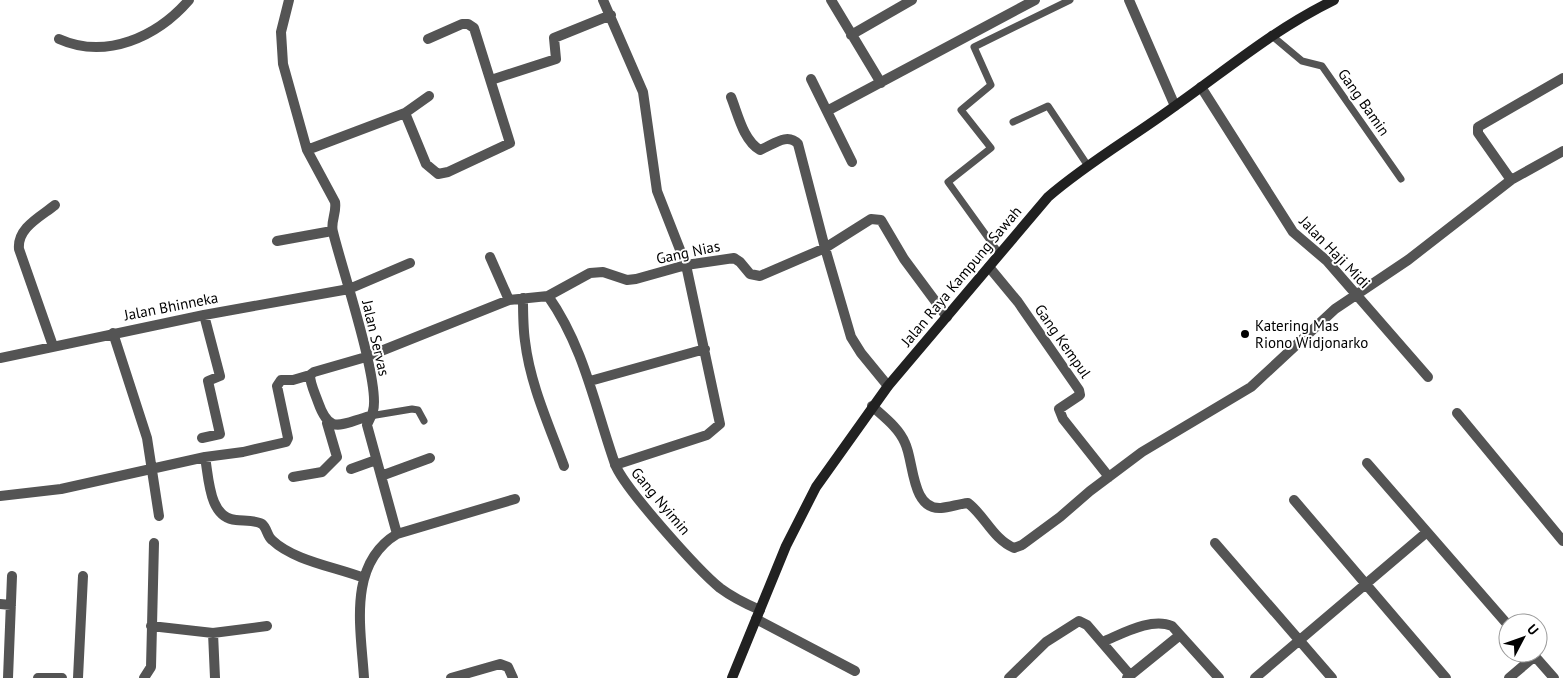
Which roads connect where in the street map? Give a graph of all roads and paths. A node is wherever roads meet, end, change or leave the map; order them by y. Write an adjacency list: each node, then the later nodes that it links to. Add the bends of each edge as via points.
1 (189, 0): 13 (street, via 161,25 127,42 85,48)
2 (289, 0): 26 (street, Jalan Servas, via 281,32 283,64)
3 (603, 0): 10 (street)
4 (831, 0): 11 (street)
5 (912, 0): 11 (street)
6 (1035, 0): 18 (street)
7 (1070, 0): 36 (lane, via 974,47 992,85 961,110 992,148 948,182)
8 (1129, 0): 22 (street)
9 (1334, 0): 12 (street, Jalan Raya Kampung Sawah)
10 (611, 15): 17 (street, via 554,38 556,59); 39 (street, via 643,92 657,191)
11 (852, 34): 18 (street)
12 (1271, 35): 19 (street, Jalan Raya Kampung Sawah); 30 (lane, Gang Bamin, via 1302,61 1322,66)
13 (59, 39)
14 (428, 39): 17 (street, via 468,24 474,28)
15 (810, 78): 23 (street)
16 (1563, 78): 31 (street, via 1478,128 1478,133)
17 (491, 80): 24 (street, via 510,143 448,172 438,174 426,164)
18 (882, 83): 23 (street)
19 (1201, 87): 22 (street, Jalan Raya Kampung Sawah); 42 (street, Jalan Haji Midi, via 1293,232 1327,261)
20 (429, 96): 24 (street)
21 (731, 97): 35 (street, via 753,146 760,150 786,138 798,144)
22 (1175, 106): 29 (street, Jalan Raya Kampung Sawah)
23 (828, 111): 28 (street)
24 (405, 113): 26 (street)
25 (1013, 122): 29 (lane, via 1048,106)
26 (307, 150): 33 (street, Jalan Servas, via 335,202)
27 (1563, 151): 31 (street)
28 (852, 162)
29 (1088, 166): 36 (street, Jalan Raya Kampung Sawah, via 1048,197)
30 (1400, 179)
31 (1511, 180): 42 (street, via 1408,260)
32 (55, 205): 49 (street, via 23,230 18,239)
33 (332, 231): 34 (street); 41 (street, Jalan Servas)
34 (277, 241)
35 (825, 248): 39 (street, Gang Nias, via 760,276 750,274 734,258); 47 (street, via 871,219 882,220 904,259); 56 (street, via 851,337)
36 (999, 253): 40 (street, Jalan Raya Kampung Sawah)
37 (490, 257): 45 (street)
38 (410, 263): 41 (street, Jalan Bhinneka)
39 (686, 265): 43 (street, Gang Nias, via 627,280 604,272 590,274); 50 (street)
40 (989, 267): 47 (street, Jalan Raya Kampung Sawah); 73 (street, Gang Kempul, via 1018,302 1079,390 1080,395 1059,409)
41 (349, 289): 46 (street, Jalan Bhinneka); 51 (street, Jalan Servas)
42 (1355, 294): 54 (street, Jalan Haji Midi); 73 (street, via 1251,387 1142,452)
43 (548, 296): 44 (street); 55 (street, Gang Nyimin, via 567,328)
44 (523, 298): 45 (street); 68 (street, via 524,340 530,368)
45 (509, 300): 51 (street)
46 (204, 315): 48 (street, Jalan Bhinneka); 62 (street, via 220,376 208,381 220,434)
47 (947, 317): 56 (street, Jalan Raya Kampung Sawah)
48 (113, 333): 49 (street, Jalan Bhinneka); 69 (street, via 147,438)
49 (53, 346): 52 (street, Jalan Bhinneka)
50 (706, 349): 55 (street); 67 (street, via 720,424 707,435)
51 (366, 357): 53 (street); 59 (street, Jalan Servas, via 374,401)
52 (0, 358)
53 (310, 375): 61 (street); 63 (street, via 281,380 277,386 288,438 286,442)
54 (1428, 377)
55 (590, 381): 67 (street, Gang Nyimin)
56 (888, 386): 57 (street, Jalan Raya Kampung Sawah)
57 (872, 406): 73 (street, via 894,426 905,442 915,485 924,502 939,508 968,503 1006,544 1014,548 1060,517); 90 (street, Jalan Raya Kampung Sawah, via 816,486 786,546)
58 (1457, 413): 80 (street)
59 (370, 416): 60 (lane, via 412,409 418,410); 61 (street, via 334,425); 65 (street, Jalan Servas, via 367,425)
60 (424, 421)
61 (327, 423): 72 (street, via 337,457 322,472)
62 (202, 438)
63 (205, 457): 69 (street); 85 (street, via 215,505 226,519 260,522 272,541 309,561)
64 (430, 458): 71 (street)
65 (376, 460): 70 (street); 71 (street, Jalan Servas)
66 (1367, 463): 78 (street)
67 (615, 465): 90 (street, Gang Nyimin, via 620,477 710,578)
68 (564, 466)
69 (151, 469): 74 (street, via 61,490); 77 (street)
70 (352, 469)
71 (381, 476): 79 (street, Jalan Servas)
72 (293, 477)
73 (1109, 477)
74 (0, 496)
75 (515, 499): 79 (street)
76 (1294, 500): 86 (street)
77 (159, 516)
78 (1427, 532): 86 (street); 89 (street)
79 (397, 534): 85 (street, via 378,550)
80 (1563, 541)
81 (154, 543): 91 (street)
82 (1215, 544): 95 (street)
83 (12, 576): 88 (street)
84 (83, 576): 104 (street)
85 (364, 578): 107 (street, via 360,606)
86 (1365, 583): 95 (street); 115 (street)
87 (0, 604): 88 (street)
88 (11, 604): 101 (street)
89 (1498, 614)
90 (758, 615): 99 (street, Gang Nyimin); 110 (street, Jalan Raya Kampung Sawah)
91 (151, 626): 93 (street); 105 (street, via 151,667)
92 (267, 626): 93 (street)
93 (213, 633): 106 (street)
94 (1180, 635): 96 (street, via 1172,626 1156,623); 100 (street); 112 (street)
95 (1299, 640): 113 (street); 114 (street)
96 (1102, 642): 100 (street); 111 (street, via 1087,625 1076,622 1046,642)
97 (1525, 663): 116 (street)
98 (1542, 663): 117 (street)
99 (855, 671)
100 (1128, 676)
101 (8, 678)
102 (38, 678): 103 (street)
103 (62, 678)
104 (78, 678)
105 (144, 678)
106 (215, 678)
107 (364, 678)
108 (451, 678): 109 (street, via 500,664 508,667)
109 (513, 678)
110 (732, 678)
111 (1009, 678)
112 (1219, 678)
113 (1255, 678)
114 (1332, 678)
115 (1446, 678)
116 (1509, 678)
117 (1554, 678)

